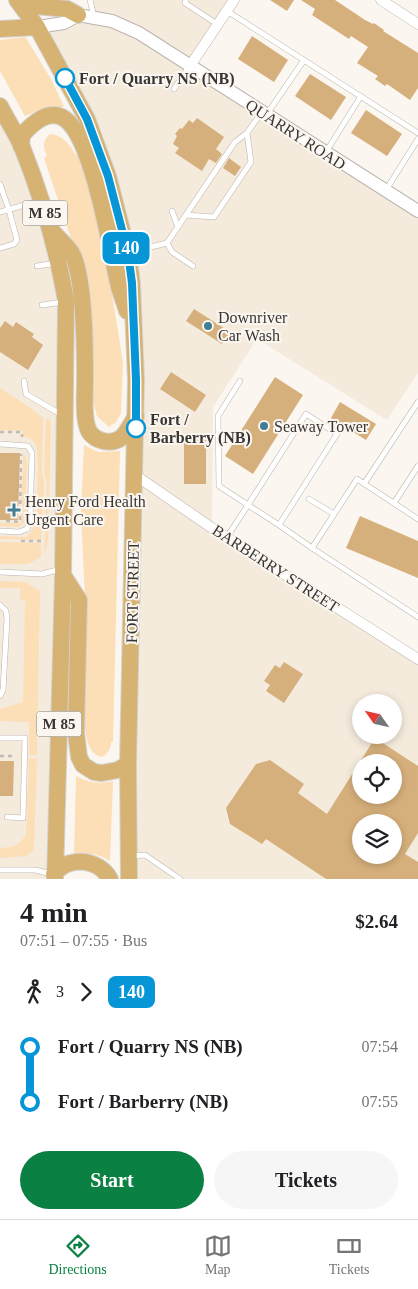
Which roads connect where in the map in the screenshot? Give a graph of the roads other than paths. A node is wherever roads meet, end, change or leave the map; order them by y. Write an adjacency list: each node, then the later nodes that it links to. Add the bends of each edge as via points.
1 (17, 0): 11 (main road, FORT STREET)
2 (22, 0): 8 (main road, via 35,6 67,9)
3 (90, 0): 8 (lane)
4 (186, 0): 9 (lane)
5 (234, 0): 7 (street)
6 (381, 0): 10 (street)
7 (227, 11): 9 (street); 13 (lane)
8 (86, 16): 11 (street); 14 (street, QUARRY ROAD, via 112,20 139,33)
9 (218, 24): 14 (street)
10 (418, 24)
11 (38, 27): 12 (main road); 36 (main road, FORT STREET, via 87,119 108,176)
12 (0, 29)
13 (304, 60): 16 (lane); 18 (lane)
14 (190, 66): 15 (lane); 18 (street, QUARRY ROAD)
15 (174, 89)
16 (361, 96): 20 (lane); 23 (lane)
17 (0, 106): 22 (main road, M 85)
18 (264, 113): 19 (lane); 23 (street, QUARRY ROAD)
19 (247, 133): 31 (lane, via 235,142); 31 (lane, via 251,162 214,217)
20 (418, 133)
21 (418, 139): 25 (lane)
22 (21, 146): 26 (main road, M 85); 42 (main road, via 22,135 30,126 49,116 65,119 75,132 97,188 117,280)
23 (325, 152): 25 (street, QUARRY ROAD)
24 (0, 186): 27 (lane)
25 (385, 191): 29 (street, QUARRY ROAD)
26 (41, 200): 27 (lane); 33 (main road, M 85)
27 (10, 210): 30 (lane); 35 (lane, via 17,240)
28 (172, 211): 32 (lane)
29 (418, 211)
30 (0, 212)
31 (186, 215): 32 (lane)
32 (178, 227): 34 (lane)
33 (50, 228): 37 (main road, M 85); 46 (main road, via 71,253 77,272 85,355 87,427 91,435 106,442 121,437)
34 (167, 243): 36 (lane); 39 (lane, via 172,252)
35 (0, 248)
36 (128, 253): 42 (main road, FORT STREET)
37 (60, 262): 38 (lane); 40 (main road, M 85)
38 (38, 266)
39 (193, 266)
40 (66, 302): 41 (lane); 47 (main road, M 85)
41 (42, 305)
42 (134, 332): 46 (main road, FORT STREET)
43 (24, 381): 47 (lane, via 26,394)
44 (240, 381): 54 (lane, via 218,416 219,486)
45 (418, 402): 51 (lane)
46 (136, 416): 50 (main road, FORT STREET)
47 (66, 418): 62 (main road, M 85)
48 (0, 444): 58 (lane, via 28,446 32,453 27,529)
49 (418, 466): 53 (lane)
50 (135, 475): 59 (street, BARBERRY STREET); 68 (main road, FORT STREET)
51 (364, 484): 53 (lane); 55 (lane, via 357,479)
52 (309, 499): 55 (lane)
53 (394, 503): 56 (lane)
54 (248, 504): 57 (lane); 57 (lane, via 306,414 337,434); 59 (lane)
55 (334, 514): 60 (lane)
56 (418, 519)
57 (279, 526): 60 (lane)
58 (0, 531)
59 (227, 537): 65 (street, BARBERRY STREET)
60 (312, 548): 64 (lane)
61 (0, 572): 62 (lane)
62 (63, 572): 68 (main road, via 80,600 76,733 79,758 83,765 102,773); 73 (main road, M 85)
63 (0, 605): 66 (lane, via 6,611 7,619)
64 (418, 617)
65 (418, 659)
66 (0, 696)
67 (0, 738): 69 (lane, via 25,738 23,818)
68 (128, 764): 70 (main road, FORT STREET)
69 (7, 817)
70 (128, 856): 72 (lane, via 145,855); 75 (main road, FORT STREET)
71 (0, 870): 73 (lane, via 35,870)
72 (170, 872): 76 (lane); 77 (lane)
73 (54, 877): 74 (main road, via 67,863 86,862 99,866)
74 (110, 879)
75 (129, 879)
76 (170, 879)
77 (180, 879)

